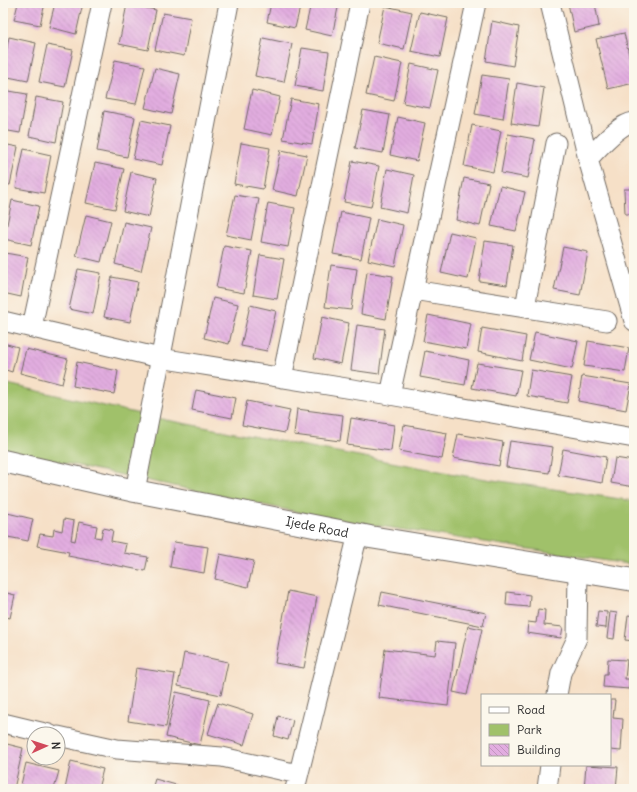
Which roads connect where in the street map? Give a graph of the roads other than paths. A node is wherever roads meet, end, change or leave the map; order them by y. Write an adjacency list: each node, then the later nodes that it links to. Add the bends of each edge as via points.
1 (102, 3): 14 (street)
2 (229, 3): 15 (street)
3 (360, 3): 16 (street)
4 (476, 3): 9 (street)
5 (550, 3): 8 (street)
6 (634, 122): 8 (street, via 620,128)
7 (556, 143): 10 (street)
8 (588, 159): 11 (street)
9 (413, 290): 10 (street); 17 (street)
10 (525, 307): 13 (street)
11 (634, 319)
12 (3, 321): 14 (street)
13 (607, 321)
14 (32, 327): 15 (street)
15 (160, 358): 16 (street); 20 (street)
16 (282, 378): 17 (street)
17 (390, 395): 18 (street)
18 (634, 438)
19 (3, 461): 20 (main road, Ijede Road)
20 (135, 492): 21 (main road, Ijede Road)
21 (358, 534): 22 (main road, Ijede Road); 29 (street)
22 (578, 571): 23 (main road, Ijede Road); 24 (street, via 578,638 561,673)
23 (634, 580)
24 (557, 694)
25 (3, 723): 26 (street)
26 (26, 729)
27 (66, 738): 29 (street, via 117,749 222,757)
28 (550, 766): 30 (street)
29 (296, 782)
30 (547, 789)

